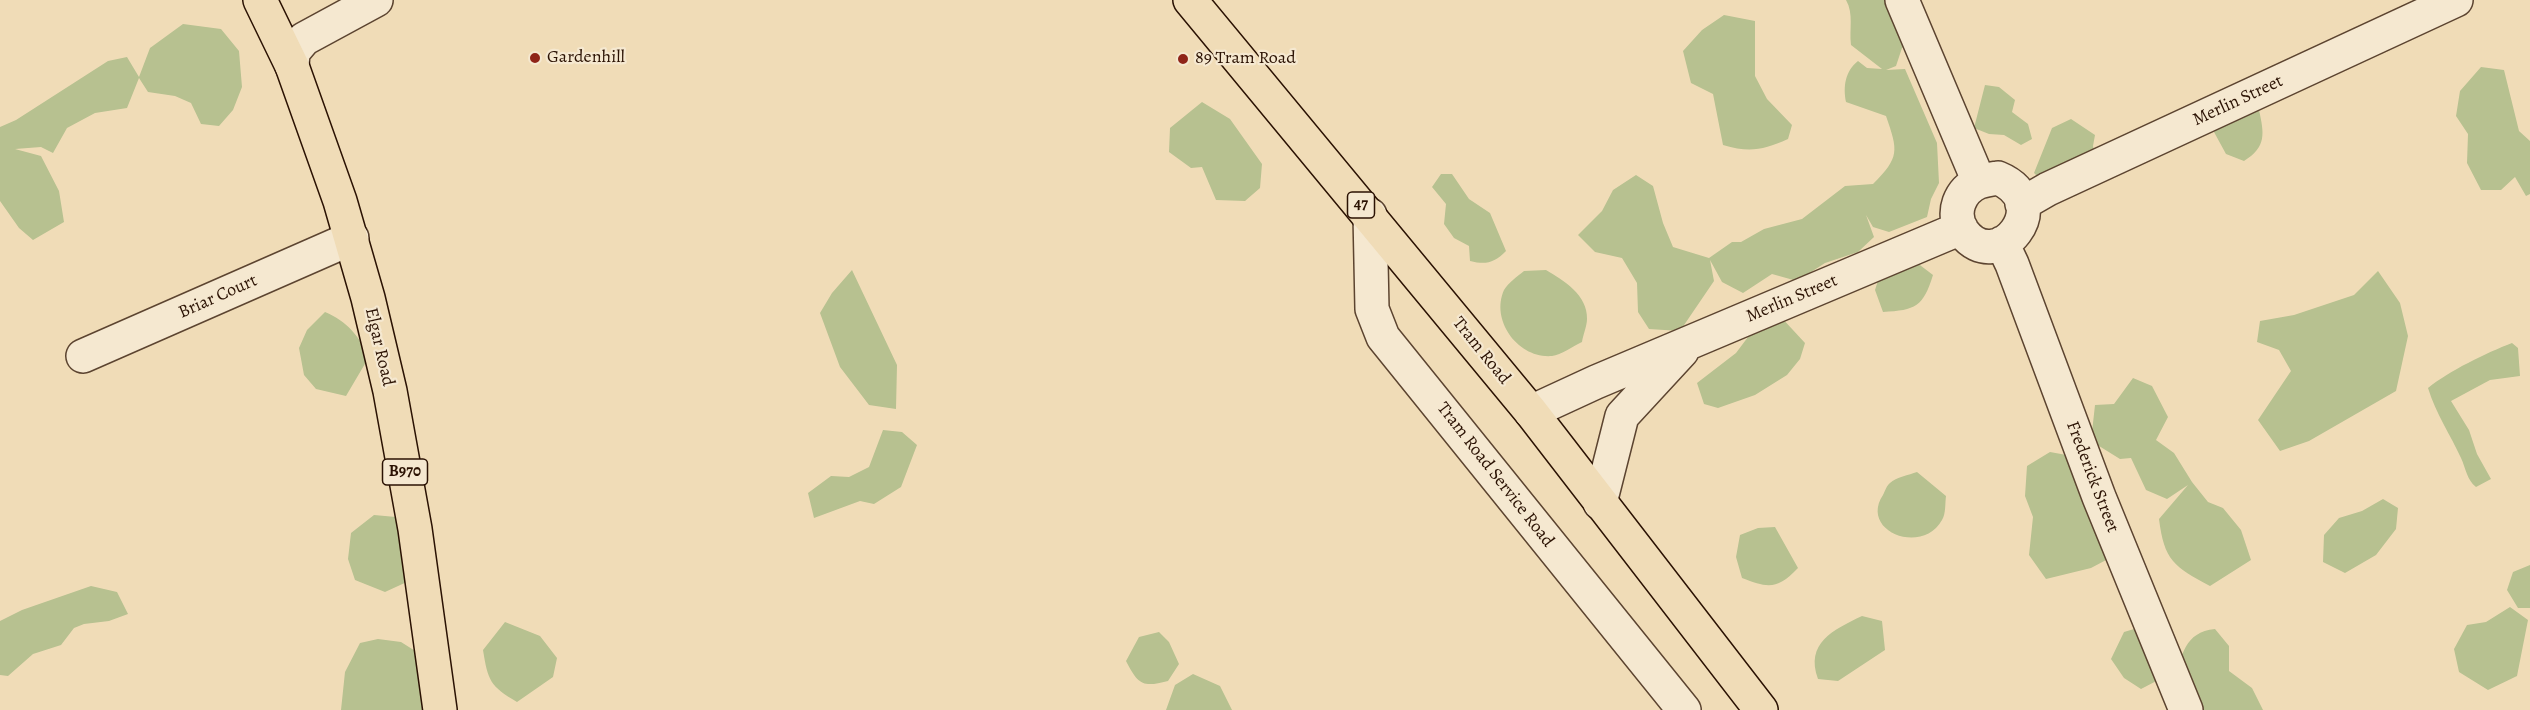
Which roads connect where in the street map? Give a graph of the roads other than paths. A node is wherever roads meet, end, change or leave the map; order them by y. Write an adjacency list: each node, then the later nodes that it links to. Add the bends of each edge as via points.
1 (376, 0): 6 (street)
2 (1190, 0): 10 (main road, Tram Road / 47)
3 (1902, 0): 8 (street)
4 (2456, 0): 9 (street, Merlin Street)
5 (263, 7): 6 (street, via 286,27 300,32); 7 (main road, Elgar Road / B970)
6 (322, 28): 7 (street, via 295,47)
7 (292, 66): 12 (main road, Elgar Road / B970)
8 (1979, 182): 9 (street, via 1998,178 2011,184); 11 (street, via 1962,195 1957,210)
9 (2022, 204): 13 (street, via 2023,220 2017,233)
10 (1370, 215): 16 (main road, Tram Road / 47); 19 (street, Tram Road Service Road, via 1372,309 1383,337)
11 (1961, 228): 13 (street, via 1971,243 1984,247); 14 (street, Merlin Street)
12 (352, 238): 15 (street, Briar Court); 18 (main road, Elgar Road / B970, via 390,391 416,529)
13 (2002, 243): 21 (street, Frederick Street)
14 (1690, 343): 16 (street, Merlin Street); 17 (street, Merlin Street, via 1622,416)
15 (83, 356)
16 (1531, 412): 17 (main road, Tram Road / 47)
17 (1600, 503): 20 (main road, Tram Road / 47)
18 (440, 710)
19 (1684, 710)
20 (1761, 710)
21 (2186, 710)

